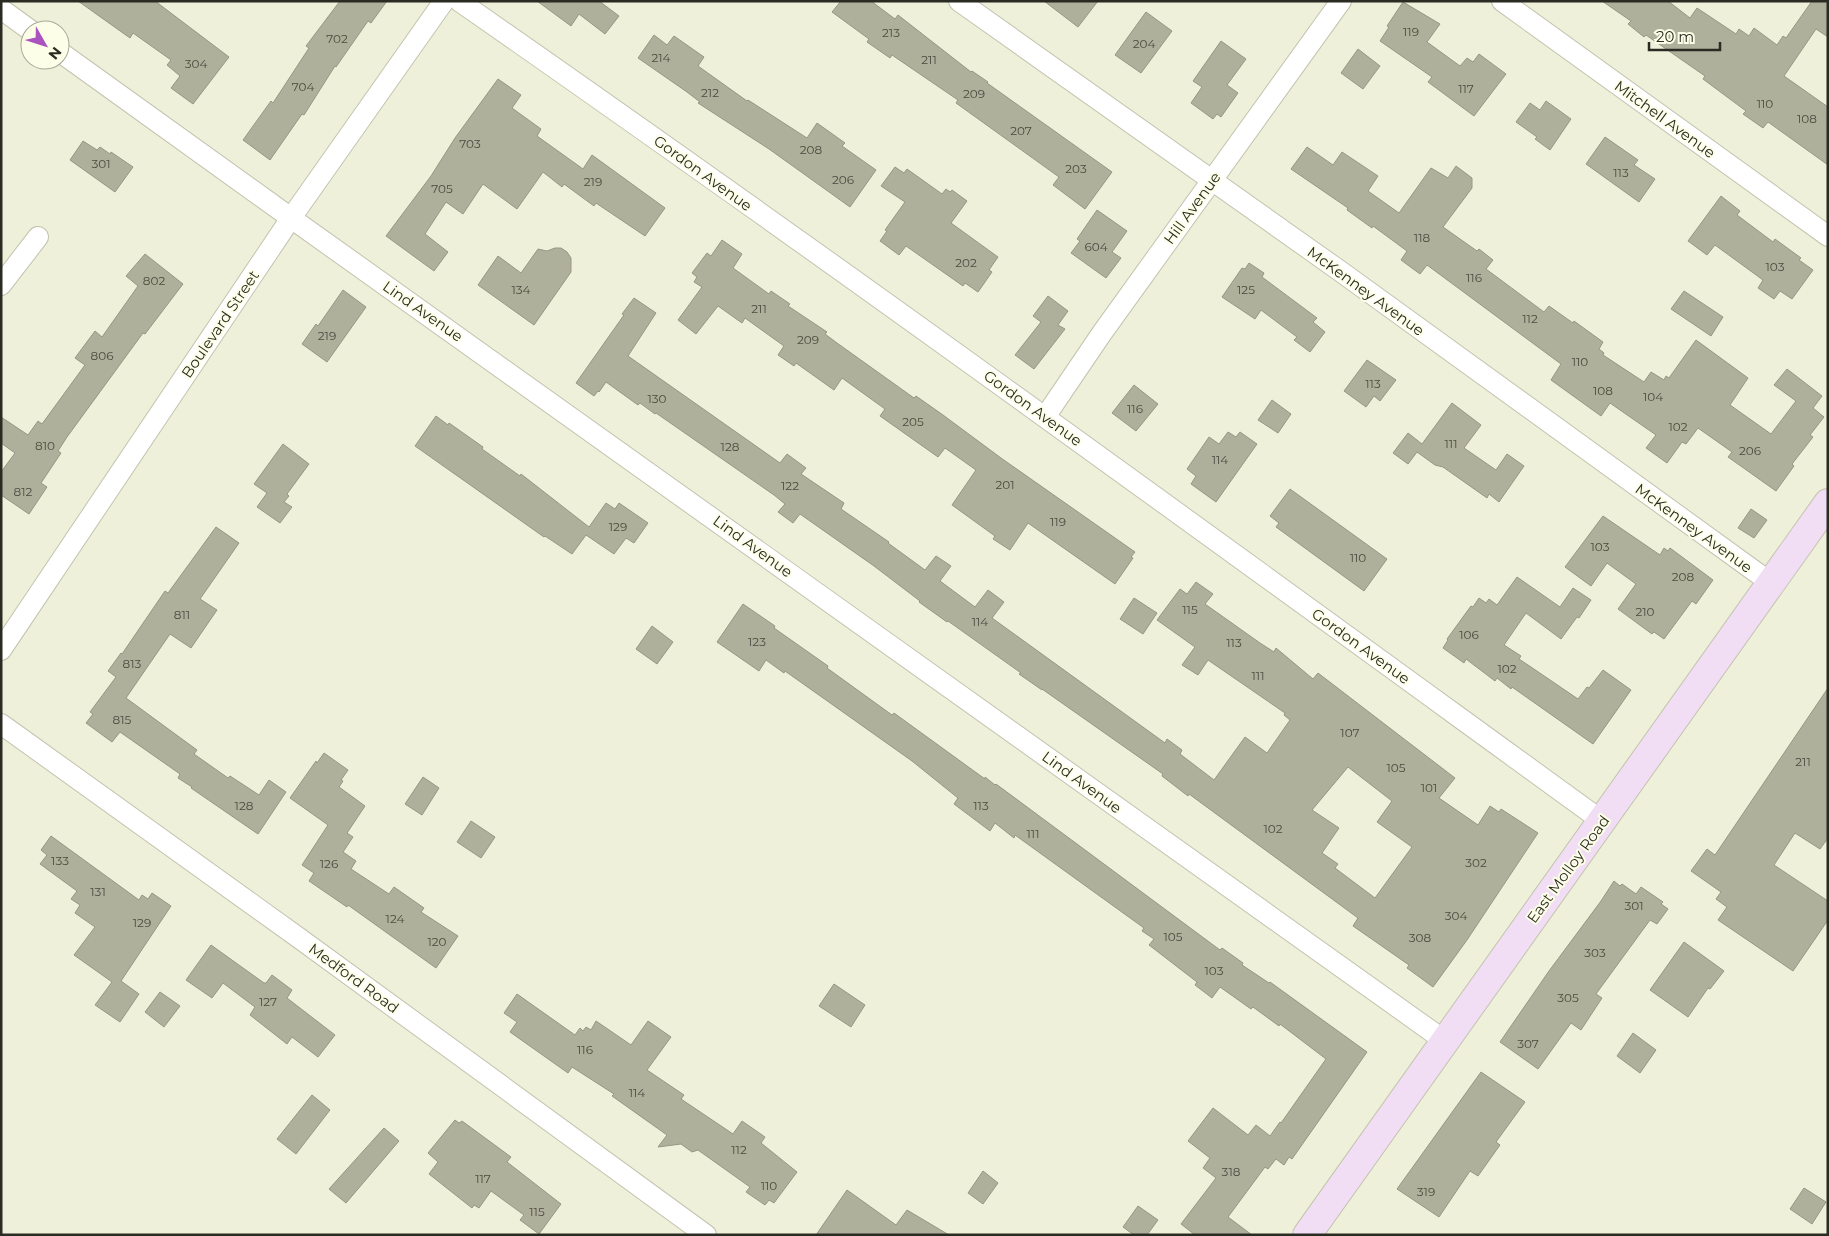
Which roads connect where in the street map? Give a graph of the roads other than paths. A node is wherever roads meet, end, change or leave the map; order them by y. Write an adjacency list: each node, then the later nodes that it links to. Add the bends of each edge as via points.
1 (444, 1): 10 (street, Boulevard Street)
2 (459, 1): 14 (street, Gordon Avenue)
3 (959, 1): 9 (street, McKenney Avenue)
4 (1341, 1): 9 (street, Hill Avenue)
5 (1502, 1): 11 (street, Mitchell Avenue)
6 (1, 9): 7 (street)
7 (20, 23)
8 (70, 59): 10 (street, Lind Avenue)
9 (1212, 181): 14 (street, Hill Avenue); 16 (street, McKenney Avenue)
10 (291, 218): 17 (street, Boulevard Street); 20 (street, Lind Avenue)
11 (1828, 236)
12 (38, 237): 13 (street)
13 (1, 285)
14 (1045, 417): 19 (street, Gordon Avenue)
15 (1828, 503): 16 (street, East Molloy Road)
16 (1771, 583): 19 (street, East Molloy Road)
17 (1, 650)
18 (1, 724): 21 (street, Medford Road)
19 (1602, 821): 20 (street, East Molloy Road)
20 (1445, 1041): 22 (street, East Molloy Road)
21 (706, 1235)
22 (1307, 1235)

